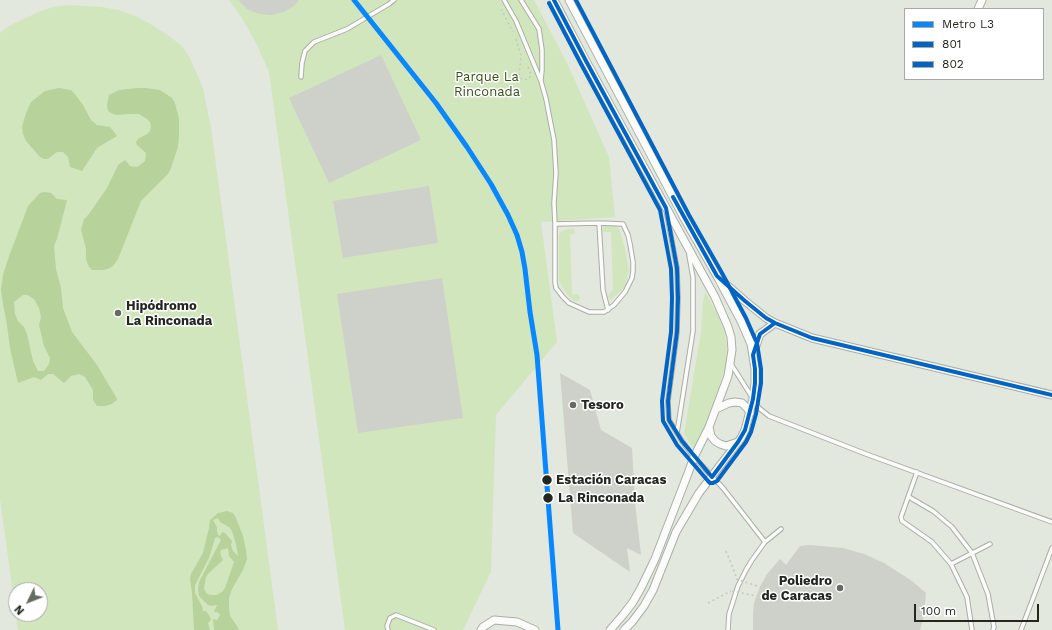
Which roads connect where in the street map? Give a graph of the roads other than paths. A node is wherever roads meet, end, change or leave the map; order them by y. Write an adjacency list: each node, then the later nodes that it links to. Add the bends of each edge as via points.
1 (394, 0): 6 (lane, via 347,28 314,42 304,51)
2 (504, 0): 7 (lane)
3 (522, 0): 7 (lane, via 539,29 542,50)
4 (554, 0): 8 (street)
5 (569, 0): 12 (street)
6 (301, 77)
7 (541, 81): 10 (lane, via 554,140)
8 (666, 208): 11 (street); 22 (lane, via 677,268 678,332 668,401 669,420)
9 (599, 223): 10 (lane); 13 (lane, via 603,290); 13 (lane, via 623,224 632,254 633,271 629,285)
10 (555, 224): 13 (lane, via 556,288 569,303 589,312)
11 (688, 250): 16 (street, via 728,327 731,337); 22 (lane, via 693,278 693,331)
12 (717, 276): 14 (street); 15 (street, via 744,327)
13 (608, 310)
14 (775, 323): 15 (street, via 760,334); 17 (street, via 812,338)
15 (753, 355): 18 (street)
16 (731, 363): 18 (lane); 19 (street)
17 (1052, 395)
18 (753, 399): 20 (street); 25 (lane, via 769,416)
19 (716, 409): 20 (street, via 735,402 742,403); 21 (street)
20 (750, 413): 23 (street)
21 (709, 427): 23 (street, via 711,436 720,444 726,446); 24 (street)
22 (677, 433): 24 (lane)
23 (738, 442): 26 (street)
24 (694, 457): 26 (lane); 39 (street, via 642,588 627,611)
25 (917, 472): 27 (lane); 28 (lane)
26 (712, 477): 30 (lane); 40 (street, via 699,493 676,532 653,590 632,624)
27 (908, 497): 33 (lane, via 933,511 952,527); 34 (lane, via 900,517 932,542)
28 (1052, 522)
29 (781, 529): 30 (lane)
30 (765, 542): 41 (lane, via 738,586 729,614)
31 (990, 544): 33 (lane)
32 (1052, 548): 44 (lane)
33 (972, 553): 34 (lane); 43 (lane, via 988,594)
34 (951, 564): 42 (lane, via 967,597)
35 (388, 630): 36 (lane, via 390,618 396,615)
36 (434, 630)
37 (481, 630): 38 (street, via 494,620 517,622)
38 (536, 630)
39 (610, 630)
40 (624, 630)
41 (728, 630)
42 (972, 630)
43 (993, 630)
44 (1021, 630)

